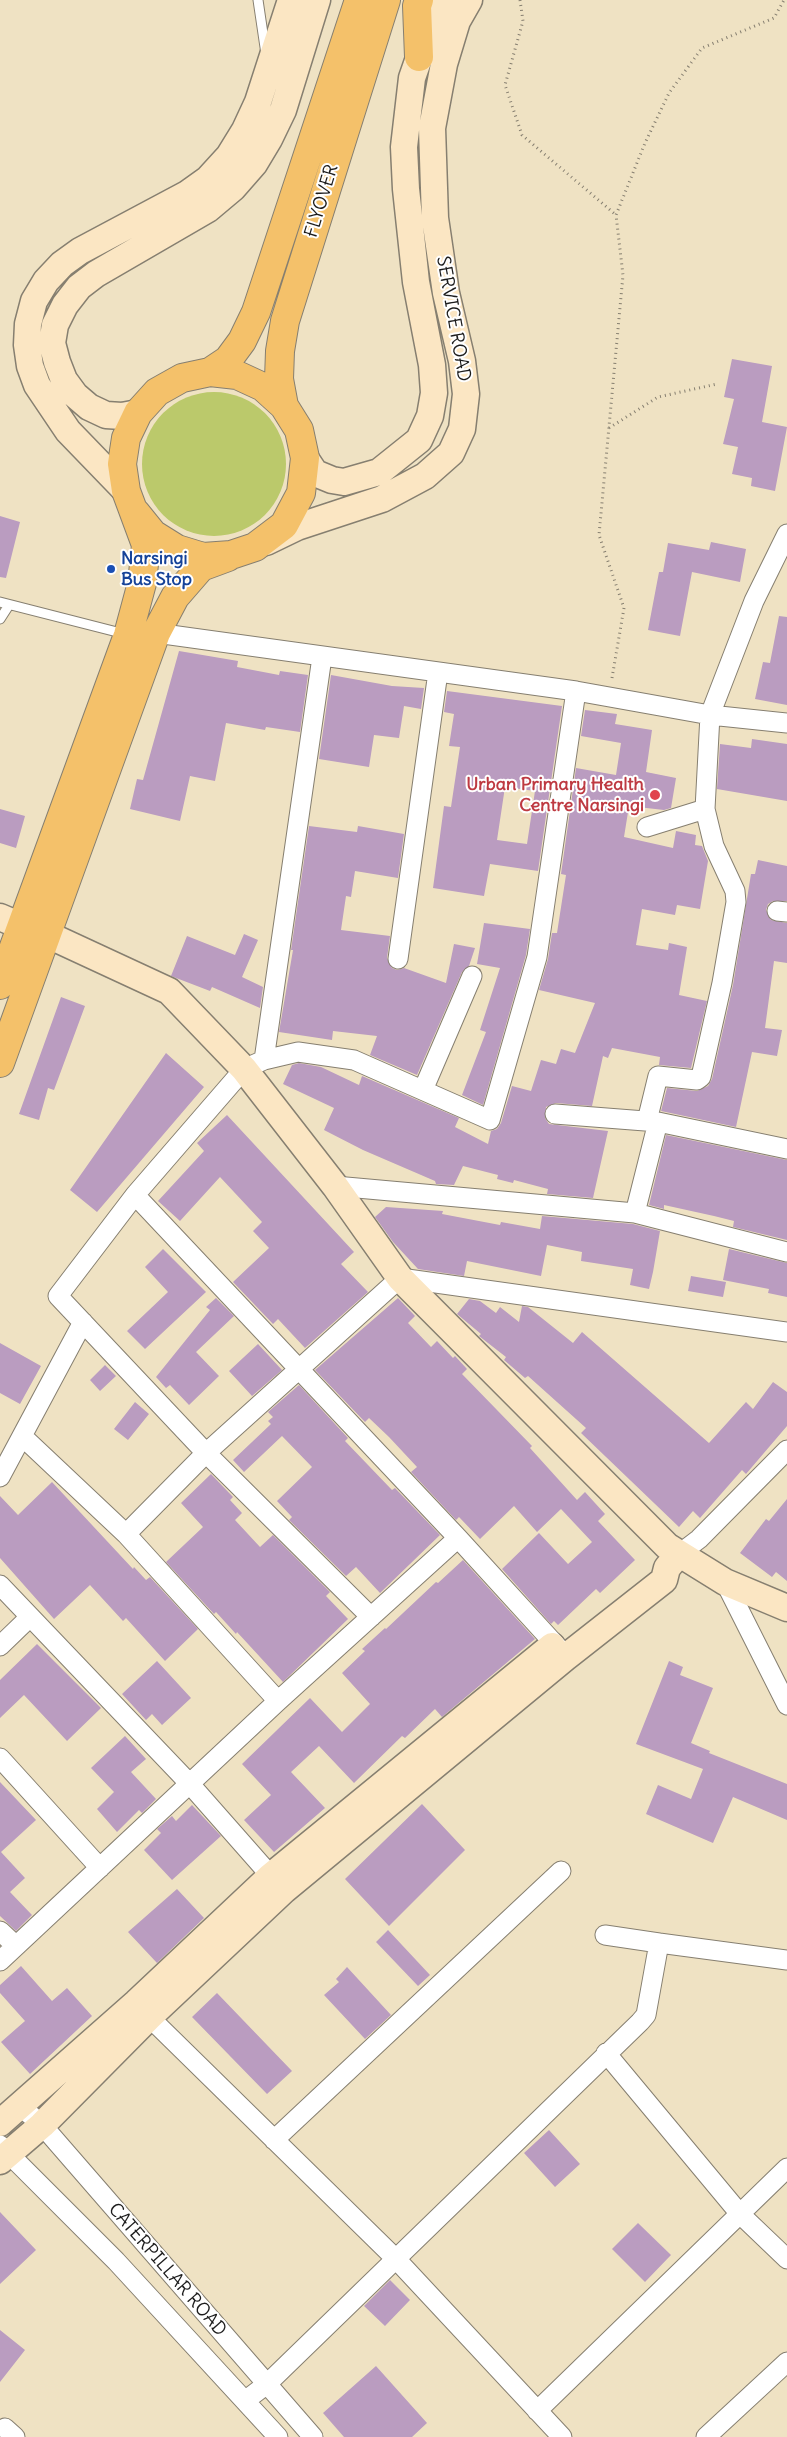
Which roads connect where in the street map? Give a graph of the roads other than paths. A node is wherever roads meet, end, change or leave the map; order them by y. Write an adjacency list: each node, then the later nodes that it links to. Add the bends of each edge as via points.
1 (258, 0): 10 (lane)
2 (291, 0): 10 (main road)
3 (317, 0): 13 (main road, via 282,110 270,139 254,164 208,209 96,274 65,305 55,324 52,343 57,362 75,395 89,407 106,414)
4 (359, 0): 11 (main road, FLYOVER, via 256,312 242,341 228,360)
5 (386, 0): 12 (main road, FLYOVER, via 285,321 278,379)
6 (419, 0): 9 (main road, via 416,6)
7 (442, 0): 9 (main road, SERVICE ROAD)
8 (469, 0): 17 (main road, SERVICE ROAD, via 457,21 444,64 432,128 435,218 466,394 462,429 451,453 426,476 382,499 297,528)
9 (420, 57): 14 (main road, SERVICE ROAD, via 412,78 404,147 416,282 432,365 434,393 430,416 419,440 378,472 344,482 332,480 316,473)
10 (269, 70): 15 (main road, via 246,130 229,156 208,178 187,194 80,251 46,281 34,301 27,345 37,385 68,431)
11 (210, 372): 12 (main road, via 238,375 264,387); 13 (main road, via 182,378 157,392)
12 (284, 406): 14 (main road, via 299,430)
13 (138, 413): 15 (main road, via 126,438 122,464)
14 (305, 458): 17 (main road, via 301,493 284,525)
15 (131, 502): 17 (main road, via 153,534 177,549 203,557); 21 (main road, via 146,545 142,583)
16 (787, 534): 25 (street, via 754,601)
17 (243, 551): 20 (main road, via 201,567 175,597)
18 (4, 604): 19 (lane); 21 (lane)
19 (0, 619)
20 (156, 633): 22 (street); 29 (main road)
21 (128, 635): 29 (main road)
22 (322, 656): 23 (street); 34 (street)
23 (438, 672): 24 (street); 30 (street)
24 (576, 691): 25 (street); 35 (street, via 537,957 490,1120)
25 (710, 715): 26 (street); 27 (street)
26 (787, 723)
27 (705, 809): 28 (street); 37 (street, via 714,846 735,891 736,902 701,1077 697,1080 658,1076)
28 (647, 828)
29 (22, 926): 32 (main road); 33 (main road); 34 (main road, via 169,991)
30 (398, 959)
31 (472, 976): 35 (street)
32 (0, 985)
33 (0, 1063)
34 (254, 1065): 35 (street, via 298,1052 354,1060); 39 (main road); 40 (street)
35 (422, 1090)
36 (555, 1114): 37 (street)
37 (652, 1122): 38 (street); 41 (street)
38 (787, 1149)
39 (335, 1186): 41 (street); 43 (main road)
40 (135, 1195): 44 (street, via 58,1296); 46 (street)
41 (635, 1213): 42 (street)
42 (787, 1252)
43 (400, 1278): 45 (street); 46 (street); 53 (main road, via 667,1546)
44 (83, 1322): 47 (street); 49 (street)
45 (787, 1332)
46 (299, 1370): 49 (street); 52 (street)
47 (23, 1436): 50 (street); 51 (street)
48 (787, 1450): 53 (street)
49 (206, 1453): 51 (street); 58 (street)
50 (0, 1477)
51 (126, 1534): 61 (street)
52 (458, 1538): 58 (street); 60 (street)
53 (673, 1561): 54 (main road); 60 (main road, via 656,1569)
54 (725, 1582): 56 (main road); 62 (street)
55 (0, 1585): 57 (street)
56 (787, 1608)
57 (30, 1617): 59 (street); 64 (street)
58 (371, 1617): 61 (street)
59 (0, 1646)
60 (560, 1650): 67 (main road)
61 (278, 1701): 64 (street)
62 (787, 1705)
63 (0, 1758): 65 (street)
64 (189, 1783): 65 (street); 67 (street)
65 (100, 1868): 71 (street)
66 (561, 1871): 78 (street)
67 (277, 1883): 74 (main road)
68 (0, 1931): 71 (street)
69 (605, 1935): 70 (street)
70 (659, 1943): 72 (street); 75 (street, via 646,2015)
71 (16, 1946): 73 (street)
72 (787, 1960)
73 (0, 1961)
74 (142, 2010): 76 (main road); 77 (main road); 78 (street)
75 (606, 2053): 81 (street); 82 (street)
76 (9, 2114): 77 (street, CATERPILLAR ROAD)
77 (42, 2125): 79 (main road); 85 (street, CATERPILLAR ROAD)
78 (274, 2140): 82 (street)
79 (3, 2153): 86 (street, CATERPILLAR ROAD, via 116,2261)
80 (787, 2168): 81 (street)
81 (740, 2214): 83 (street); 87 (street)
82 (396, 2259): 85 (street); 87 (street)
83 (787, 2259)
84 (787, 2362): 88 (street)
85 (267, 2384): 86 (street); 90 (street, CATERPILLAR ROAD)
86 (246, 2400): 89 (street, CATERPILLAR ROAD)
87 (538, 2411): 91 (street)
88 (716, 2434)
89 (274, 2436)
90 (313, 2437)
91 (562, 2437)

